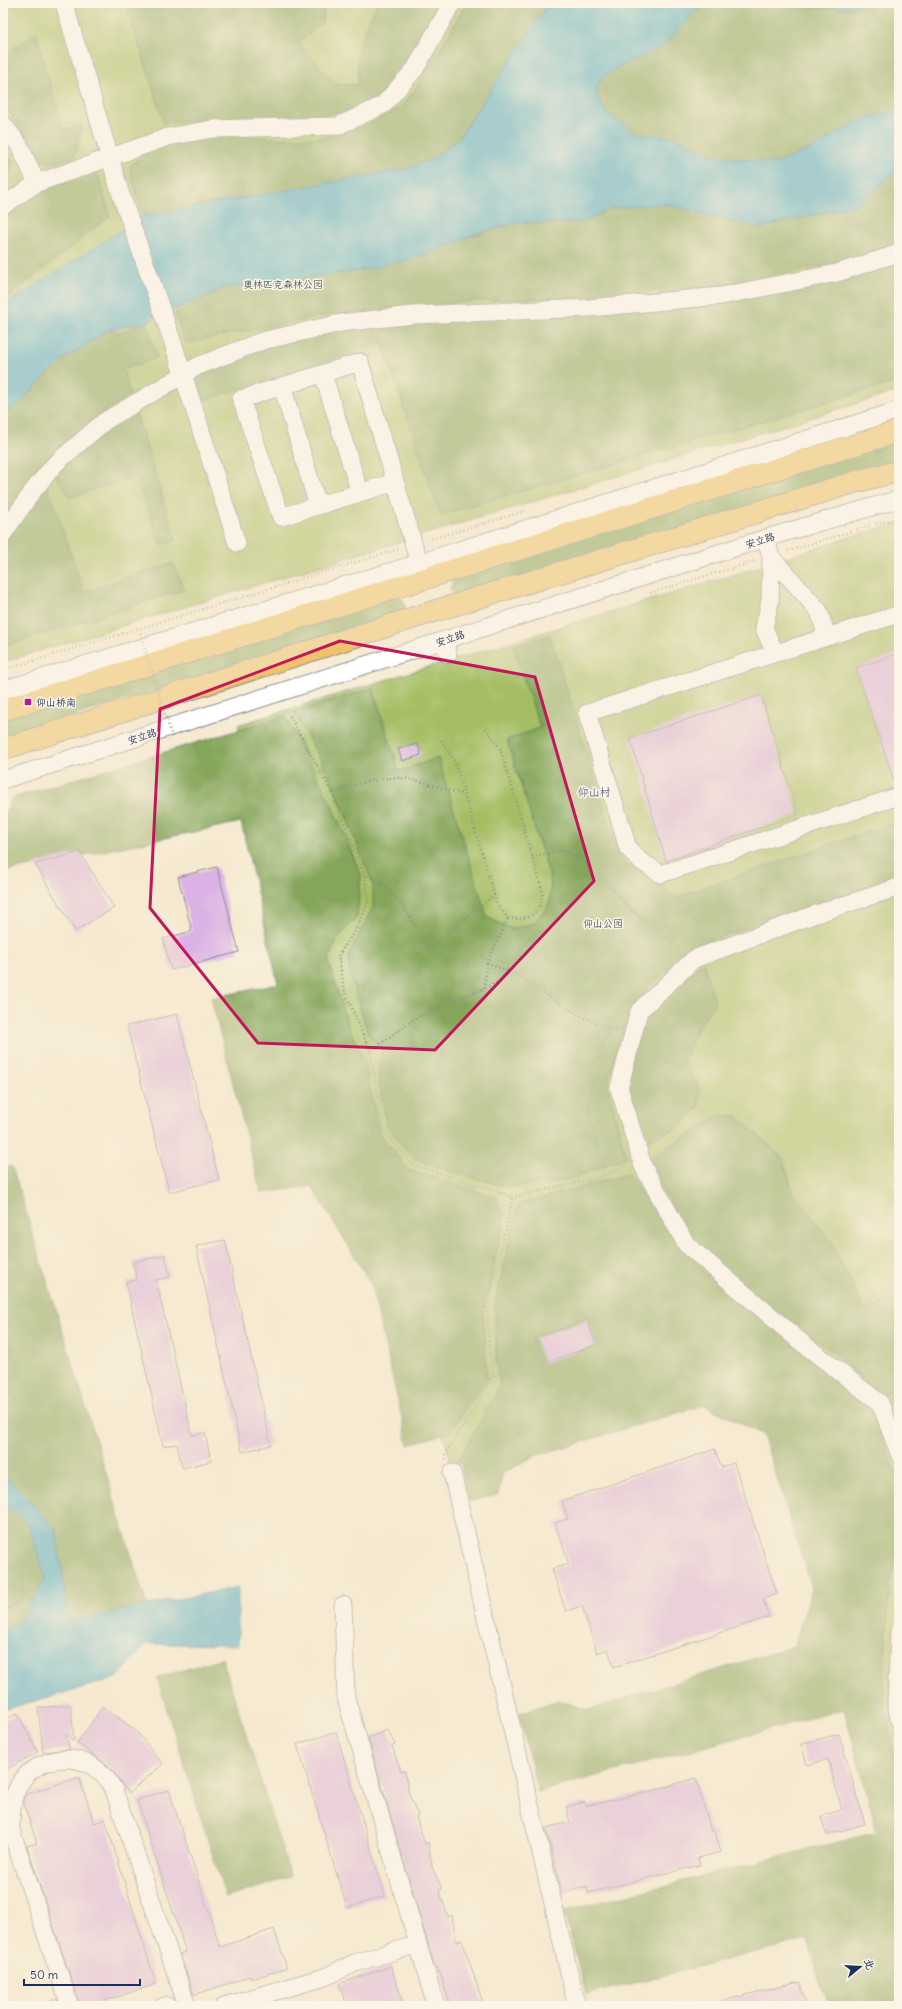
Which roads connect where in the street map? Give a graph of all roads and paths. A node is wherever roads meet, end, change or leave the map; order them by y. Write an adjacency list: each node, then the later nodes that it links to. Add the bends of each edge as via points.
1 (64, 3): 4 (street)
2 (452, 3): 4 (street, via 415,69 383,105 338,126 212,129 168,137)
3 (3, 124): 5 (street, via 19,145)
4 (109, 157): 5 (street); 9 (street)
5 (37, 183): 6 (street)
6 (3, 206)
7 (899, 253): 9 (street, via 837,273 722,296 589,308 413,315 341,323 262,341 198,366)
8 (323, 374): 10 (street); 14 (street, via 360,362); 15 (street)
9 (183, 375): 19 (street, via 105,421 55,464); 21 (street)
10 (282, 386): 17 (street); 17 (street, via 241,399 281,517)
11 (899, 410): 24 (street)
12 (899, 431): 31 (main road)
13 (899, 471): 36 (main road, via 847,484 435,611)
14 (395, 482): 15 (street); 22 (street)
15 (360, 493): 17 (street)
16 (899, 499): 20 (street, 安立路)
17 (318, 506)
18 (527, 510): 22 (path)
19 (3, 534)
20 (766, 538): 23 (street); 37 (street, 安立路, via 446,647)
21 (237, 542)
22 (413, 544): 24 (street); 29 (path)
23 (771, 557): 27 (street, via 819,611); 28 (street, via 770,601 764,628)
24 (419, 563): 30 (street)
25 (899, 614): 27 (street)
26 (140, 633): 34 (path, bridge)
27 (827, 637): 28 (street)
28 (775, 654): 40 (street, via 587,713 628,848 639,860 661,874)
29 (3, 670)
30 (3, 690)
31 (3, 710)
32 (290, 716): 38 (path)
33 (484, 726): 41 (path, via 500,748)
34 (172, 737)
35 (441, 740): 39 (path, via 455,762)
36 (3, 749)
37 (3, 780)
38 (332, 793): 39 (path, via 361,783 393,777); 42 (path)
39 (465, 795): 44 (path)
40 (899, 796)
41 (532, 857): 45 (path, via 543,899 539,908 532,914 520,920); 46 (path, via 562,850 586,862 633,911)
42 (364, 874): 44 (path, via 387,888 405,909 429,948); 52 (path, via 369,901 355,931 338,956 345,992)
43 (899, 887): 46 (street)
44 (495, 894): 45 (path, via 497,904)
45 (508, 918): 47 (path)
46 (694, 959): 51 (street, via 639,1012)
47 (487, 963): 48 (path); 49 (path)
48 (515, 973): 49 (path); 50 (path, via 565,1006)
49 (484, 989): 52 (path, via 436,1007)
50 (610, 1030): 51 (path); 54 (path, via 592,1067 589,1113)
51 (635, 1030): 53 (street, via 619,1088)
52 (370, 1051): 55 (path, via 384,1131 413,1165)
53 (640, 1159): 54 (path); 59 (street, via 686,1244 801,1342 880,1403)
54 (604, 1175): 55 (path)
55 (513, 1197): 58 (path, via 487,1309)
56 (3, 1303): 61 (path, via 9,1391 22,1417 24,1443)
57 (531, 1346): 58 (path)
58 (493, 1376): 60 (path, via 445,1454)
59 (899, 1453)
60 (452, 1473): 72 (street)
61 (3, 1486)
62 (3, 1570): 64 (path, via 14,1571 22,1580 20,1602)
63 (343, 1606): 67 (street, via 346,1698)
64 (3, 1609)
65 (899, 1632): 66 (street, via 896,1704)
66 (899, 1720)
67 (418, 1944): 70 (street, via 355,1963 325,1977); 71 (street)
68 (70, 2006): 69 (street, via 11,1830 11,1809 19,1784 28,1773 54,1760 71,1759 87,1763 98,1770 108,1779 114,1790)
69 (187, 2006)
70 (224, 2006)
71 (436, 2006)
72 (577, 2006)

